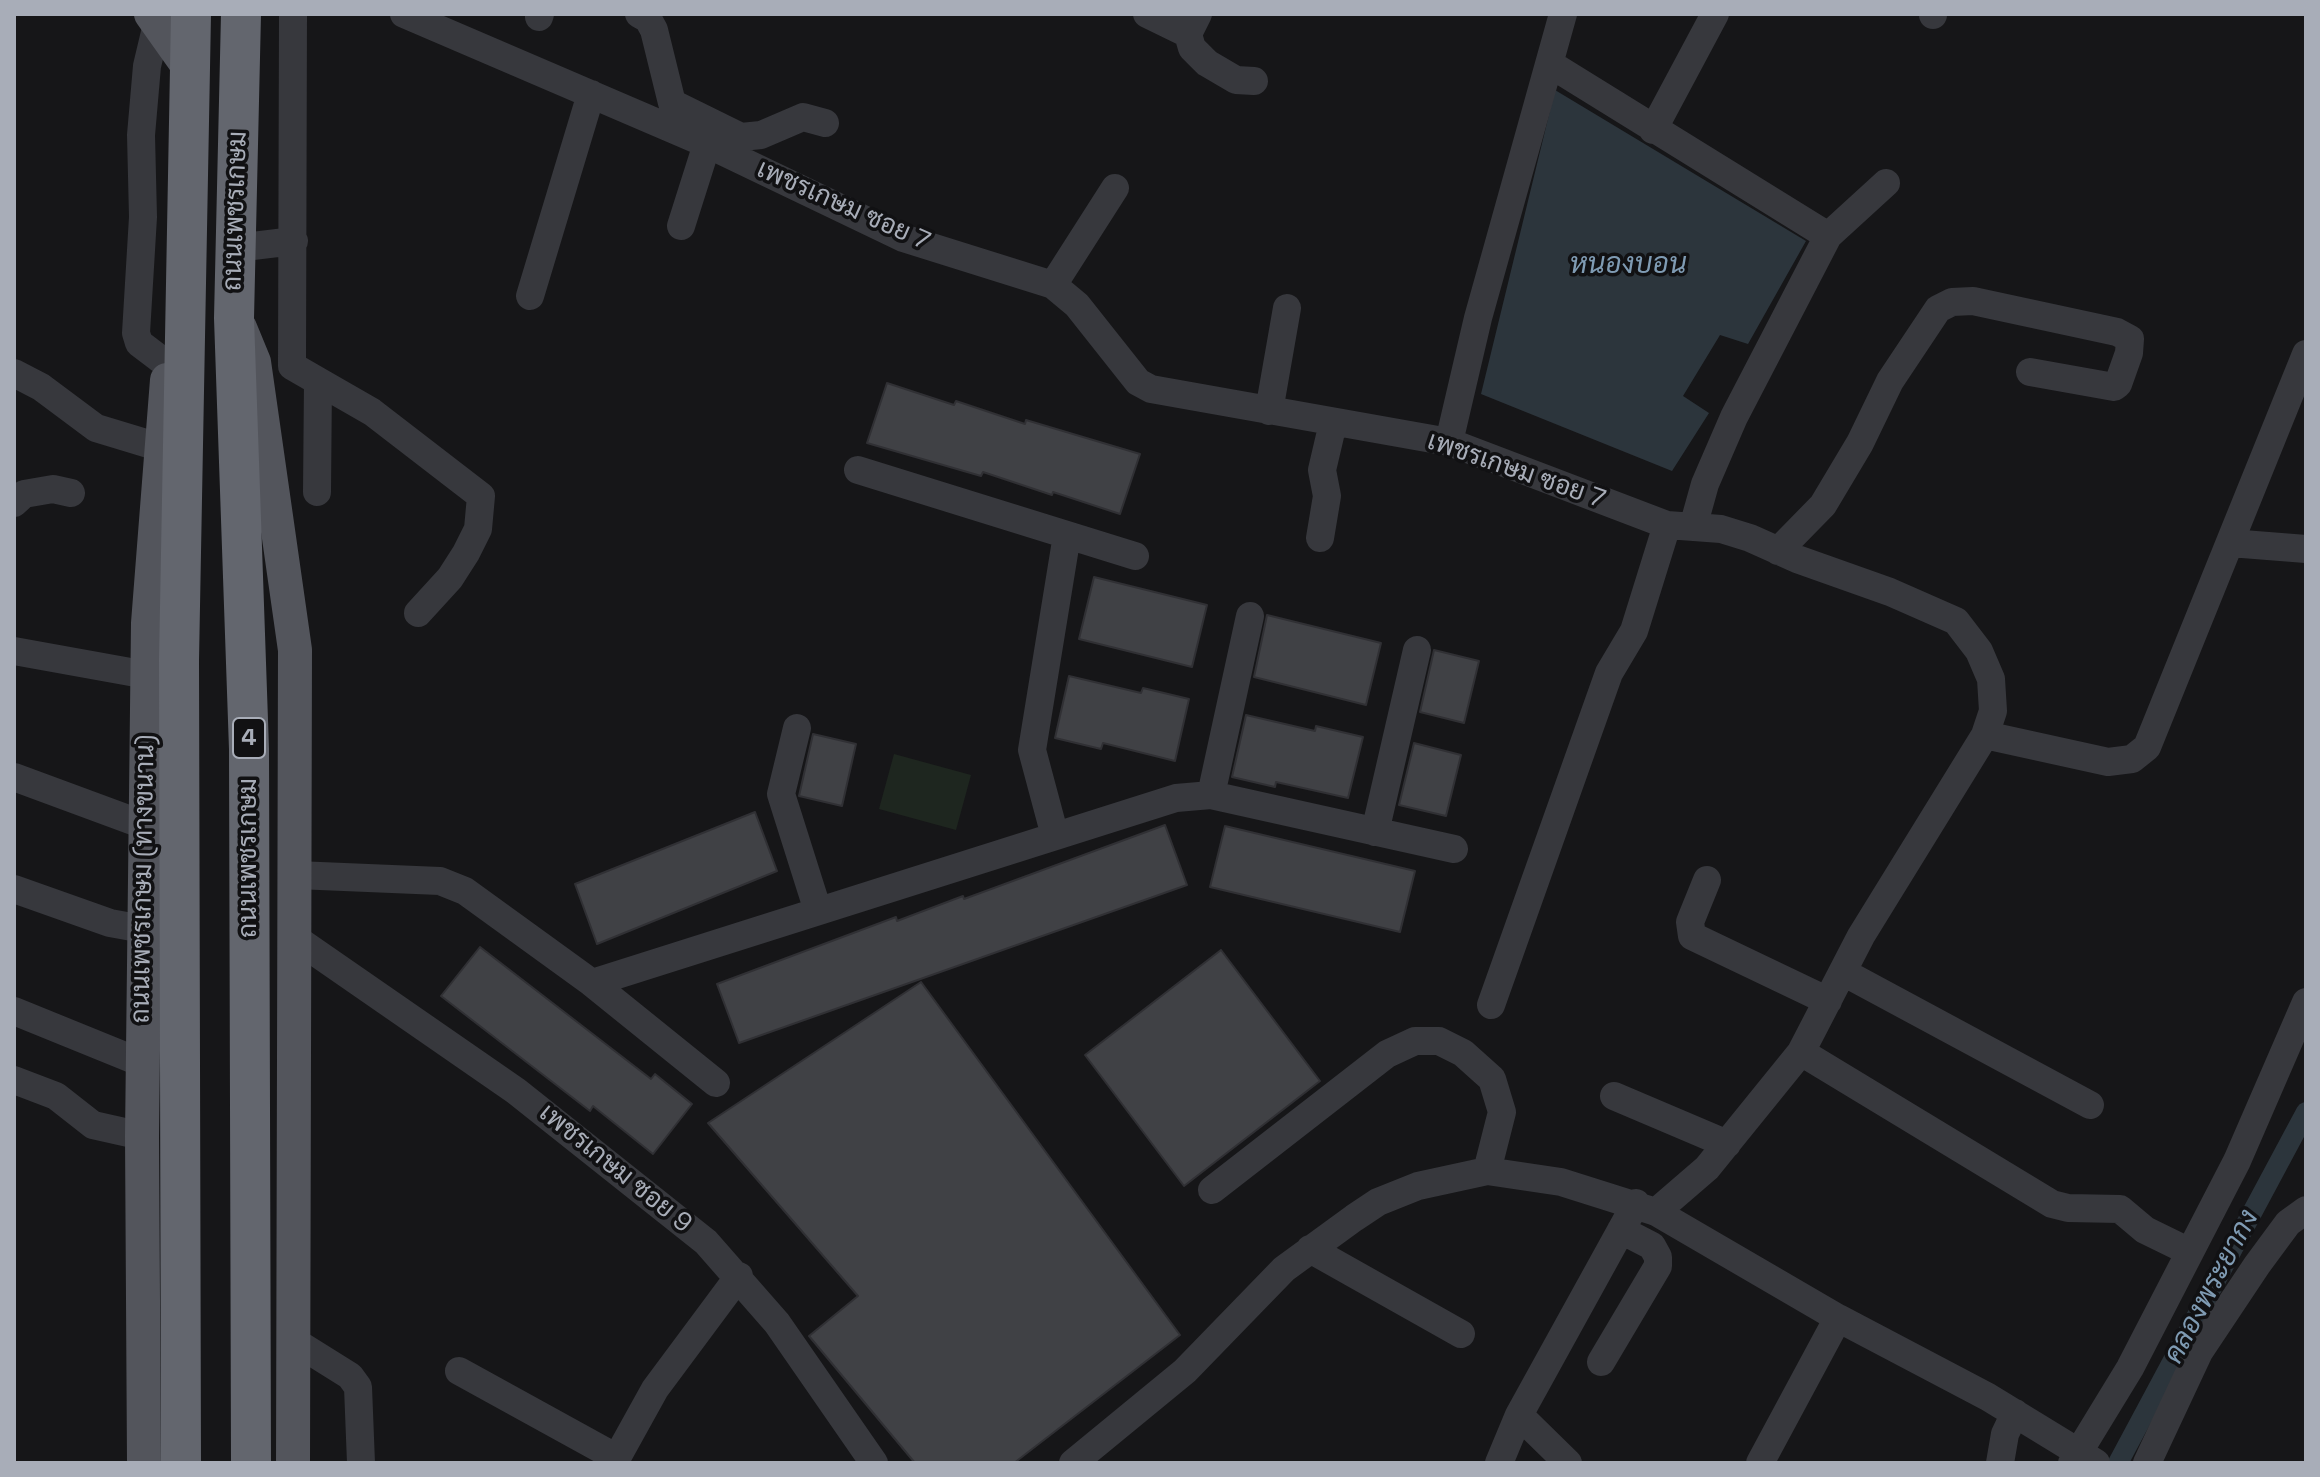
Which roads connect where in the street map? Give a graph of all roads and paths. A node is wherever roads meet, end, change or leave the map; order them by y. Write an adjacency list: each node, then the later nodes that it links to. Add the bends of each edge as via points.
1 (241, 14): 21 (highway, ถนนเพชรเกษม / 4)
2 (293, 14): 20 (street)
3 (404, 14): 12 (street, เพชรเกษม ซอย 7)
4 (639, 14): 13 (street, via 654,30 672,103 741,137 761,135 803,117)
5 (1147, 14): 9 (street)
6 (1563, 14): 10 (street)
7 (1715, 14): 14 (street)
8 (166, 17): 24 (highway, ถนนเพชรเกษม, via 190,69); 28 (street, via 147,66 136,333 139,343)
9 (1193, 24): 11 (street, via 1192,48 1207,63 1236,80)
10 (1550, 64): 14 (street); 36 (street)
11 (1254, 81)
12 (591, 94): 15 (street, เพชรเกษม ซอย 7); 23 (street)
13 (825, 123)
14 (1653, 130): 19 (street)
15 (707, 144): 18 (street); 22 (street, เพชรเกษม ซอย 7, via 903,238)
16 (1886, 183): 19 (street)
17 (1115, 188): 22 (street)
18 (681, 226)
19 (1828, 236): 42 (street)
20 (294, 241): 21 (street); 29 (street)
21 (236, 248): 26 (highway, ถนนเพชรเกษม / 4)
22 (1053, 285): 34 (street, เพชรเกษม ซอย 7, via 1077,305 1138,382 1168,393)
23 (530, 296)
24 (186, 299): 28 (main road, ถนนเพชรเกษม (ทางขนาน)); 100 (highway, ถนนเพชรเกษม, via 179,660)
25 (1287, 308): 34 (street)
26 (234, 318): 33 (main road, 4, via 254,362); 101 (highway, ถนนเพชรเกษม / 4, via 249,749)
27 (2306, 354): 45 (street)
28 (168, 365): 37 (main road, ถนนเพชรเกษม (ทางขนาน))
29 (292, 366): 32 (street); 33 (street, via 285,380)
30 (2030, 372): 47 (street, via 2114,387 2130,339 1973,301 1938,309 1890,381 1823,505)
31 (14, 373): 37 (street, via 96,428)
32 (318, 381): 39 (street); 49 (street, via 372,412 481,496 478,529 466,553)
33 (260, 400): 62 (main road, 4, via 295,650)
34 (1269, 411): 35 (street, เพชรเกษม ซอย 7)
35 (1333, 423): 36 (street, เพชรเกษม ซอย 7); 44 (street, via 1322,470 1327,496)
36 (1449, 442): 42 (street, เพชรเกษม ซอย 7)
37 (162, 448): 53 (main road, ถนนเพชรเกษม (ทางขนาน))
38 (858, 470): 43 (street)
39 (317, 492)
40 (71, 493): 41 (street, via 53,489 24,494)
41 (14, 503)
42 (1680, 526): 47 (street, เพชรเกษม ซอย 7, via 1721,529); 72 (street, via 1634,631 1609,673)
43 (1067, 535): 48 (street); 60 (street, via 1032,750)
44 (1320, 538)
45 (2230, 543): 46 (street); 55 (street, via 2147,747 2132,759 2108,762)
46 (2306, 549)
47 (1778, 551): 55 (street, เพชรเกษม ซอย 7, via 1956,621 1979,651 1991,679 1993,711)
48 (1135, 556)
49 (418, 613)
50 (1250, 616): 57 (street)
51 (1417, 650): 59 (street)
52 (14, 651): 53 (street)
53 (147, 675): 58 (main road, ถนนเพชรเกษม (ทางขนาน))
54 (797, 728): 65 (street, via 781,794)
55 (1985, 735): 68 (street, เพชรเกษม ซอย 7, via 1927,824)
56 (14, 777): 58 (street)
57 (1211, 795): 59 (street); 60 (street, via 1176,798)
58 (144, 825): 66 (main road, ถนนเพชรเกษม (ทางขนาน))
59 (1375, 832): 61 (street)
60 (1055, 836): 65 (street)
61 (1454, 849)
62 (296, 875): 67 (main road, 4); 69 (street, via 440,881 465,891)
63 (1707, 880): 70 (street, via 1690,922 1692,936)
64 (14, 889): 66 (street, via 110,923)
65 (818, 911): 69 (street)
66 (143, 929): 75 (main road, ถนนเพชรเกษม (ทางขนาน))
67 (295, 938): 89 (street, เพชรเกษม ซอย 9, via 516,1091 706,1242); 92 (main road, 4)
68 (1843, 972): 70 (street, เพชรเกษม ซอย 7); 79 (street)
69 (592, 983): 77 (street)
70 (1828, 1001): 74 (street, เพชรเกษม ซอย 7)
71 (2306, 1002): 88 (street, via 2263,1107)
72 (1491, 1005)
73 (14, 1011): 75 (street)
74 (1801, 1052): 81 (street, เพชรเกษม ซอย 7); 88 (street, via 2052,1204 2120,1209 2145,1230)
75 (142, 1063): 80 (main road, ถนนเพชรเกษม (ทางขนาน))
76 (14, 1080): 80 (street, via 56,1096 93,1125)
77 (716, 1083)
78 (1614, 1096): 81 (street)
79 (2090, 1105)
80 (142, 1136): 99 (main road, ถนนเพชรเกษม (ทางขนาน))
81 (1727, 1144): 84 (street, เพชรเกษม ซอย 7, via 1707,1168)
82 (1487, 1171): 83 (street, via 1502,1112 1492,1079 1439,1041 1415,1041 1387,1054); 84 (street, via 1561,1182); 87 (street, via 1418,1186 1378,1202)
83 (1212, 1190)
84 (1646, 1207): 86 (street); 90 (street)
85 (2306, 1210): 110 (street, via 2288,1223 2199,1352)
86 (1621, 1230): 93 (street, via 1652,1246 1658,1266); 96 (street)
87 (1310, 1249): 91 (street); 105 (street, via 1185,1371)
88 (2190, 1252): 98 (street)
89 (739, 1276): 97 (street, via 655,1389); 104 (street, เพชรเกษม ซอย 9)
90 (1838, 1318): 95 (street); 108 (street)
91 (1461, 1334)
92 (294, 1341): 102 (main road, 4); 103 (street, via 350,1376 358,1387)
93 (1601, 1362)
94 (459, 1371): 97 (street)
95 (2015, 1413): 98 (street); 109 (street)
96 (1519, 1415): 106 (street); 107 (street)
97 (615, 1460)
98 (2084, 1460)
99 (144, 1463)
100 (181, 1463)
101 (251, 1463)
102 (293, 1463)
103 (361, 1463)
104 (874, 1463)
105 (1073, 1463)
106 (1499, 1463)
107 (1568, 1463)
108 (1760, 1463)
109 (2000, 1463)
110 (2147, 1463)

